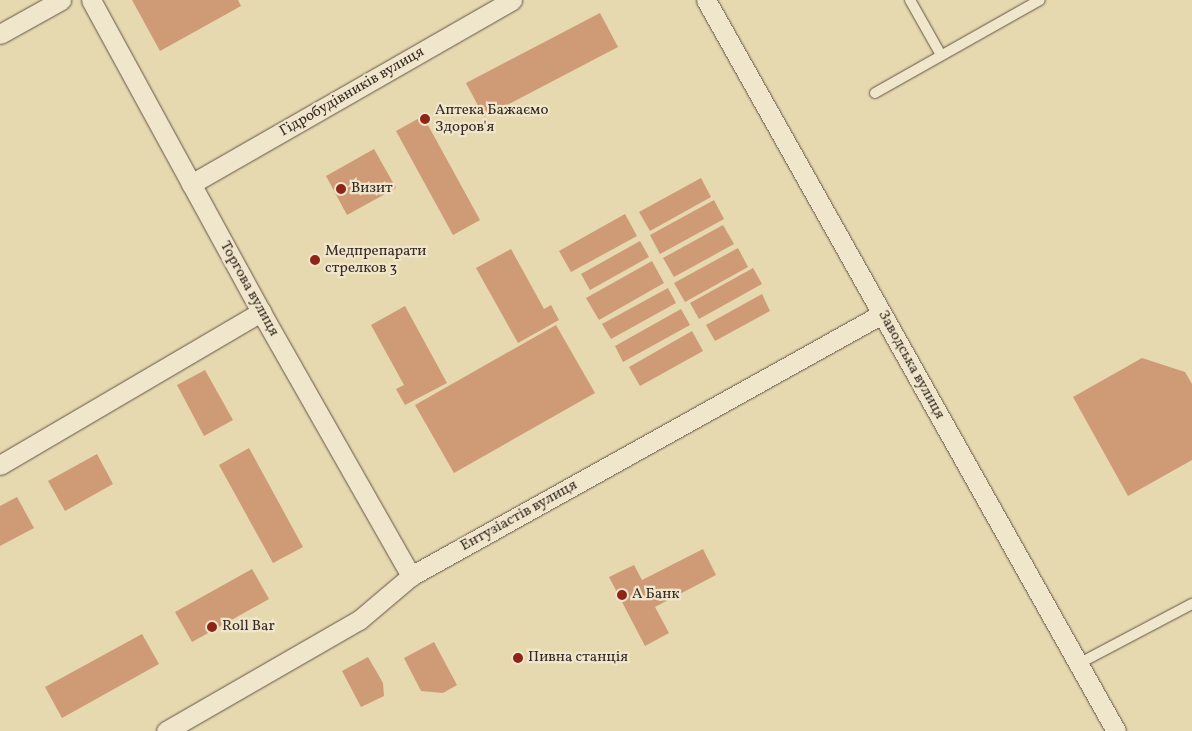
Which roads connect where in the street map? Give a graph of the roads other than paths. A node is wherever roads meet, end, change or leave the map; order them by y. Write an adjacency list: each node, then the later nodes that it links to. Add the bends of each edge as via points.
1 (62, 0): 7 (street)
2 (92, 0): 10 (street, Торгова вулиця)
3 (512, 0): 10 (street, Гідробудівників вулиця)
4 (706, 0): 12 (street, Заводська вулиця)
5 (910, 0): 8 (lane)
6 (1040, 0): 8 (lane)
7 (0, 34)
8 (942, 55): 9 (lane)
9 (875, 92)
10 (192, 184): 11 (street, Торгова вулиця)
11 (261, 312): 13 (street); 14 (street, Торгова вулиця)
12 (882, 314): 14 (street, Ентузіастів вулиця); 16 (street, Заводська вулиця)
13 (0, 465)
14 (411, 576): 17 (street, Ентузіастів вулиця, via 359,620)
15 (1192, 604): 16 (lane)
16 (1078, 664): 18 (street, Заводська вулиця)
17 (166, 731)
18 (1116, 731)

